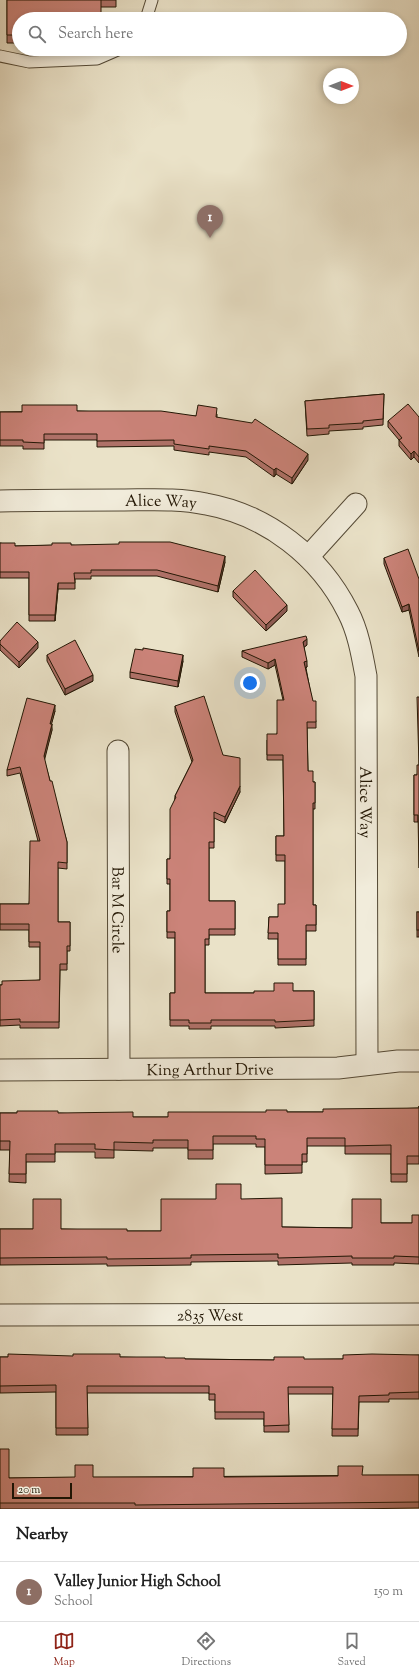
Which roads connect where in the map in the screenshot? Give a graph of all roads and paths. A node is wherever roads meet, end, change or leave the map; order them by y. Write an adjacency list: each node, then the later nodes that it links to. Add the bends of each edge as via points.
1 (152, 0): 2 (lane)
2 (148, 12)
3 (0, 56): 4 (lane, via 28,62 97,59)
4 (104, 56)
5 (0, 501): 7 (street, Alice Way, via 166,500 206,504 246,516 268,526)
6 (356, 504): 7 (street)
7 (308, 557): 10 (street, Alice Way, via 338,594 349,613 366,676)
8 (118, 751): 11 (street, Bar M Circle)
9 (419, 1061): 10 (street, King Arthur Drive)
10 (367, 1064): 11 (street, King Arthur Drive, via 338,1068)
11 (119, 1069): 12 (street, King Arthur Drive)
12 (0, 1070)
13 (419, 1314): 14 (street, 2835 West)
14 (0, 1315)

